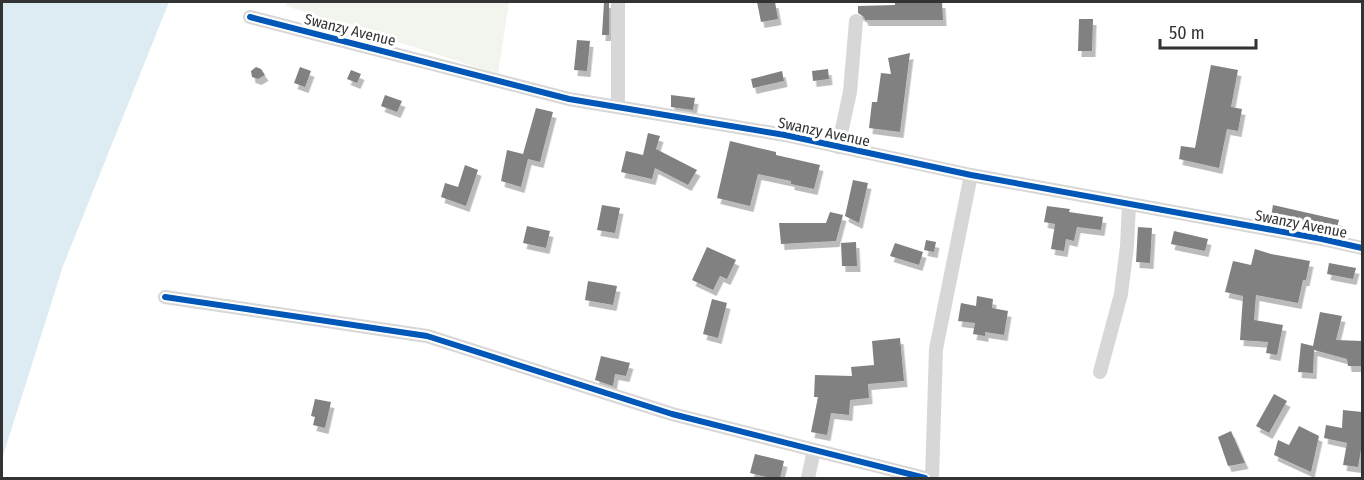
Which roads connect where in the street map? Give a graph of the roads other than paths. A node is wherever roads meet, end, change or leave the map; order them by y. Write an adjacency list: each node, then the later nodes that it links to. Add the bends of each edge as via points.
1 (618, 2): 4 (street)
2 (250, 17): 4 (street, Swanzy Avenue, via 569,99)
3 (856, 21): 5 (street, via 850,92)
4 (618, 107): 5 (street, Swanzy Avenue)
5 (838, 147): 6 (street, Swanzy Avenue)
6 (971, 175): 7 (street, Swanzy Avenue); 14 (street, via 936,349)
7 (1129, 204): 8 (street, Swanzy Avenue); 10 (street, via 1121,294)
8 (1362, 248)
9 (165, 297): 11 (street, via 427,336 672,414)
10 (1100, 372)
11 (814, 450): 12 (street); 13 (street)
12 (808, 478)
13 (925, 478)
14 (932, 478)

